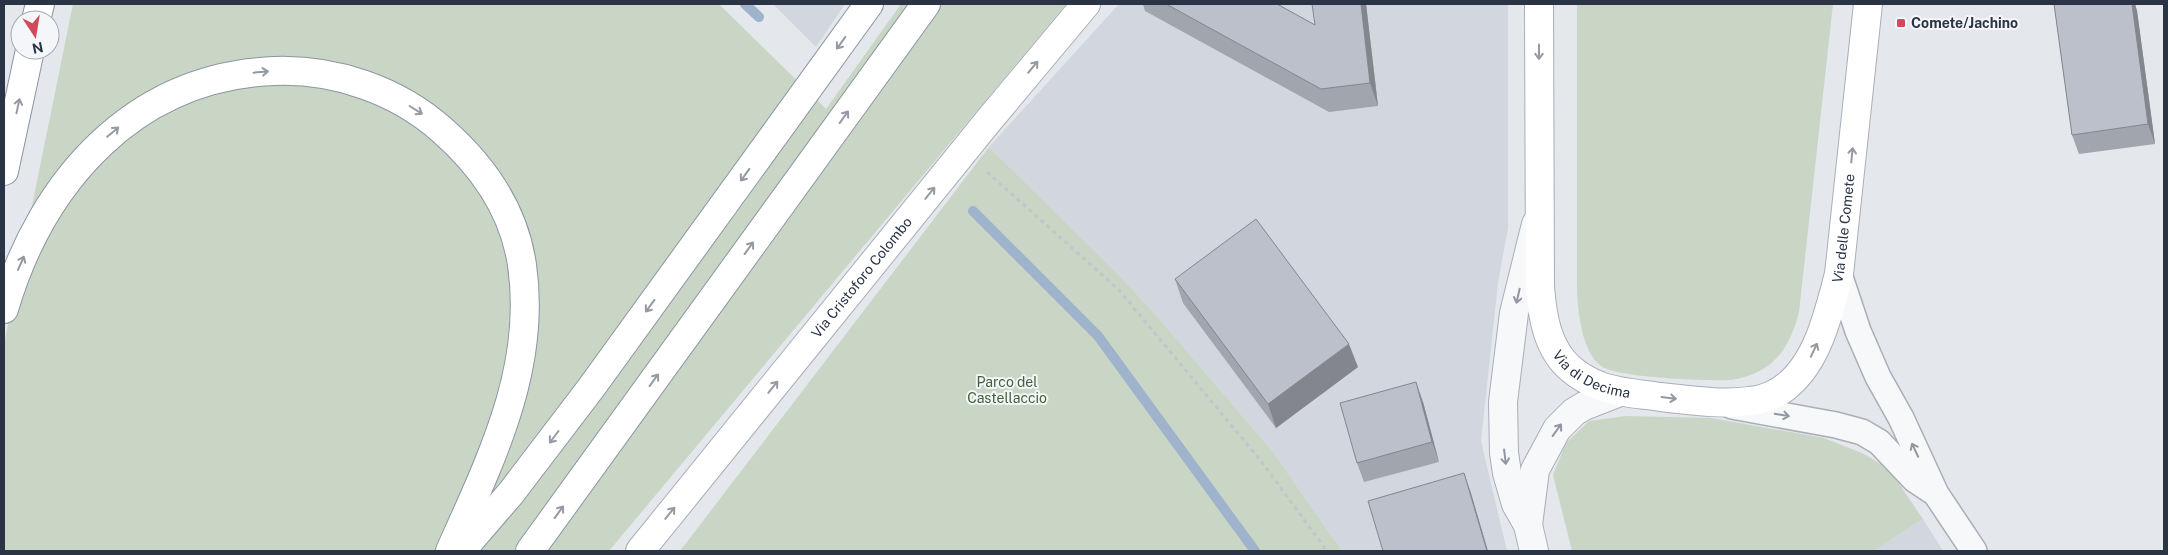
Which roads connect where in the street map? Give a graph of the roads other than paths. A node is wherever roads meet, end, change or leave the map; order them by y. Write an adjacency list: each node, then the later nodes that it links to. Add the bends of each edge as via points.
1 (870, 4): 16 (main road, one-way to 16, via 591,388 511,493)
2 (926, 4): 17 (main road, one-way to 2)
3 (1086, 4): 18 (main road, Via Cristoforo Colombo, one-way to 3)
4 (1539, 4): 8 (main road, Via di Decima, one-way to 8)
5 (1868, 4): 9 (main road, Via delle Comete, one-way to 5)
6 (28, 60): 7 (main road, one-way to 6)
7 (4, 171)
8 (1539, 215): 11 (main road, Via di Decima, via 1541,303 1553,345 1564,362 1578,374 1601,387); 14 (street, Via di Decima, one-way to 14, via 1514,314 1503,402 1507,473)
9 (1839, 274): 12 (main road, one-way to 9, via 1761,399 1779,391 1800,373 1817,344); 13 (street, Via delle Comete, one-way to 9, via 1872,364)
10 (4, 309): 15 (main road, one-way to 15, via 20,265 55,198 108,136 161,99 213,79 297,70 329,74 402,101 429,118 472,158 508,218 522,264 523,331 511,399 495,451)
11 (1620, 392): 12 (main road, one-way to 12); 14 (street, Via di Decima, one-way to 11, via 1535,470 1557,429 1584,406)
12 (1717, 403): 13 (street, Via delle Comete, one-way to 13, via 1836,424 1862,432 1879,442 1914,479)
13 (1936, 494): 19 (street, Via delle Comete)
14 (1531, 538)
15 (450, 551)
16 (461, 551)
17 (530, 551)
18 (640, 551)
19 (1974, 551)

